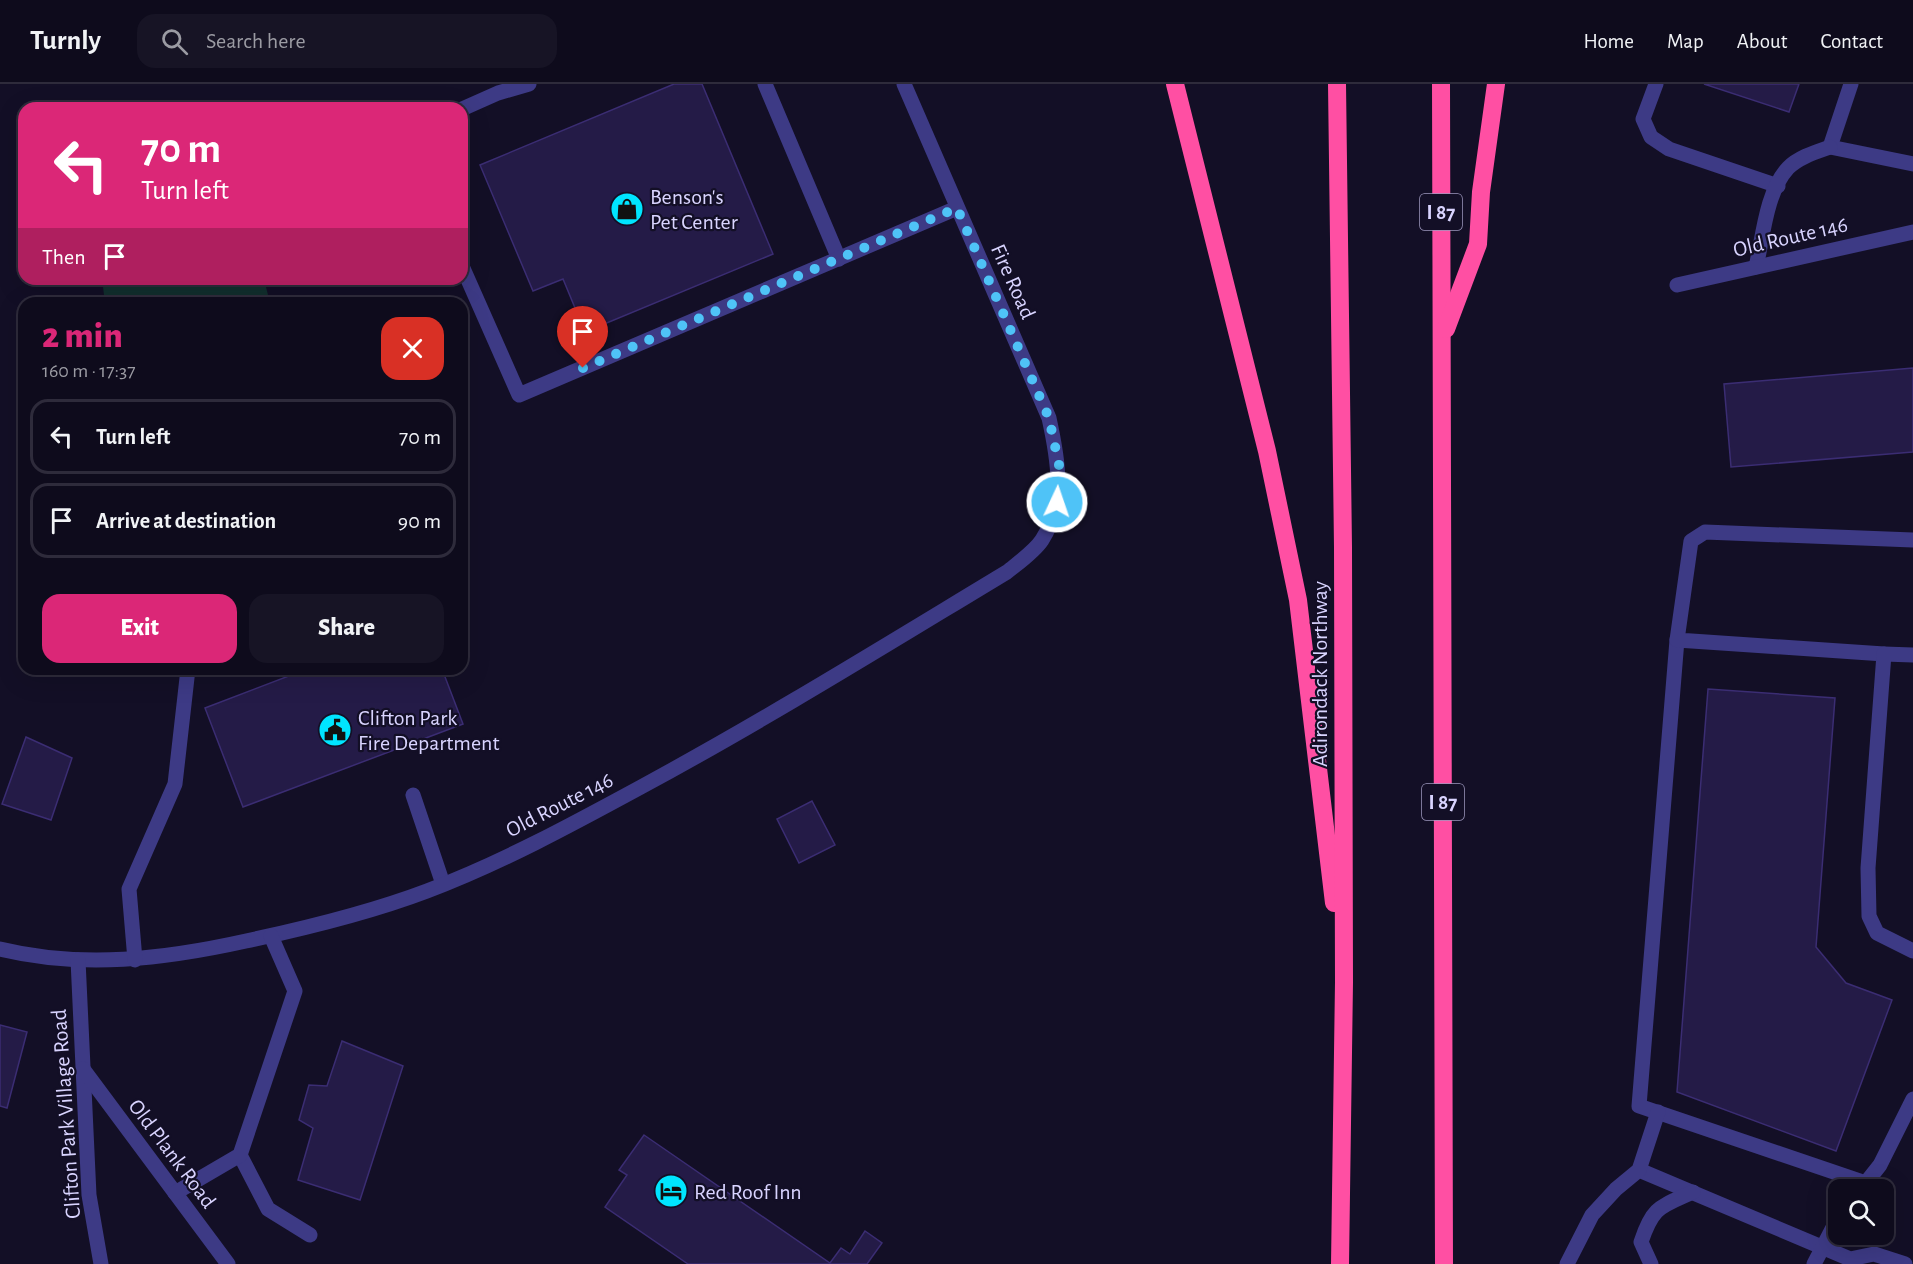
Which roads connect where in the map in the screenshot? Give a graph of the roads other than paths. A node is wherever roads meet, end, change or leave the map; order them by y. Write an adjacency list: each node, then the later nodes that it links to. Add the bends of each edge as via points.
1 (529, 84): 10 (street)
2 (765, 84): 16 (street)
3 (904, 84): 14 (street, Fire Road)
4 (1175, 84): 34 (highway, via 1267,451 1298,600)
5 (1337, 84): 34 (highway, Adirondack Northway)
6 (1441, 84): 20 (highway, I 87)
7 (1496, 84): 20 (highway, via 1478,244)
8 (1656, 84): 13 (street, via 1643,119 1652,137 1669,149)
9 (1851, 84): 11 (street)
10 (468, 106)
11 (1830, 147): 12 (street); 13 (street, via 1789,168)
12 (1913, 164)
13 (1778, 186): 17 (street)
14 (957, 208): 16 (street); 21 (street, Fire Road, via 1049,418 1059,465)
15 (1913, 232): 17 (street, Old Route 146)
16 (838, 259): 18 (street, via 519,395)
17 (1756, 267): 19 (street, Old Route 146)
18 (468, 280)
19 (1677, 285)
20 (1442, 340): 51 (highway, I 87)
21 (1057, 502): 28 (street, Old Route 146, via 1041,541 1007,572 736,735 547,838)
22 (1913, 540): 23 (street, via 1705,532 1691,541)
23 (1677, 640): 24 (street); 37 (street, via 1639,1106)
24 (1884, 654): 25 (street); 31 (street, via 1868,868 1869,916 1878,933)
25 (1913, 656)
26 (187, 675): 33 (street, via 175,784 129,889)
27 (413, 795): 28 (street)
28 (443, 884): 29 (street, Old Route 146)
29 (271, 936): 33 (street, Old Route 146); 38 (street, via 295,991)
30 (0, 949): 32 (street, Old Route 146)
31 (1913, 951)
32 (78, 960): 33 (street, Old Route 146); 35 (street, Clifton Park Village Road)
33 (135, 960)
34 (1344, 982): 50 (highway, Adirondack Northway)
35 (83, 1069): 43 (street, Old Plank Road); 48 (street, Clifton Park Village Road, via 89,1195)
36 (1913, 1099): 41 (street, via 1880,1165)
37 (1658, 1112): 39 (street); 40 (street)
38 (240, 1155): 43 (street); 44 (street, via 268,1209)
39 (1639, 1170): 42 (street); 52 (street, via 1592,1215)
40 (1844, 1179)
41 (1869, 1179)
42 (1693, 1192): 46 (street); 53 (street, via 1658,1208 1648,1221 1641,1242)
43 (175, 1193): 49 (street, Old Plank Road)
44 (310, 1235)
45 (1828, 1235): 46 (street)
46 (1822, 1246): 47 (street); 54 (street)
47 (1851, 1261): 55 (street, via 1874,1254)
48 (101, 1264)
49 (228, 1264)
50 (1340, 1264)
51 (1444, 1264)
52 (1567, 1264)
53 (1651, 1264)
54 (1814, 1264)
55 (1905, 1264)

